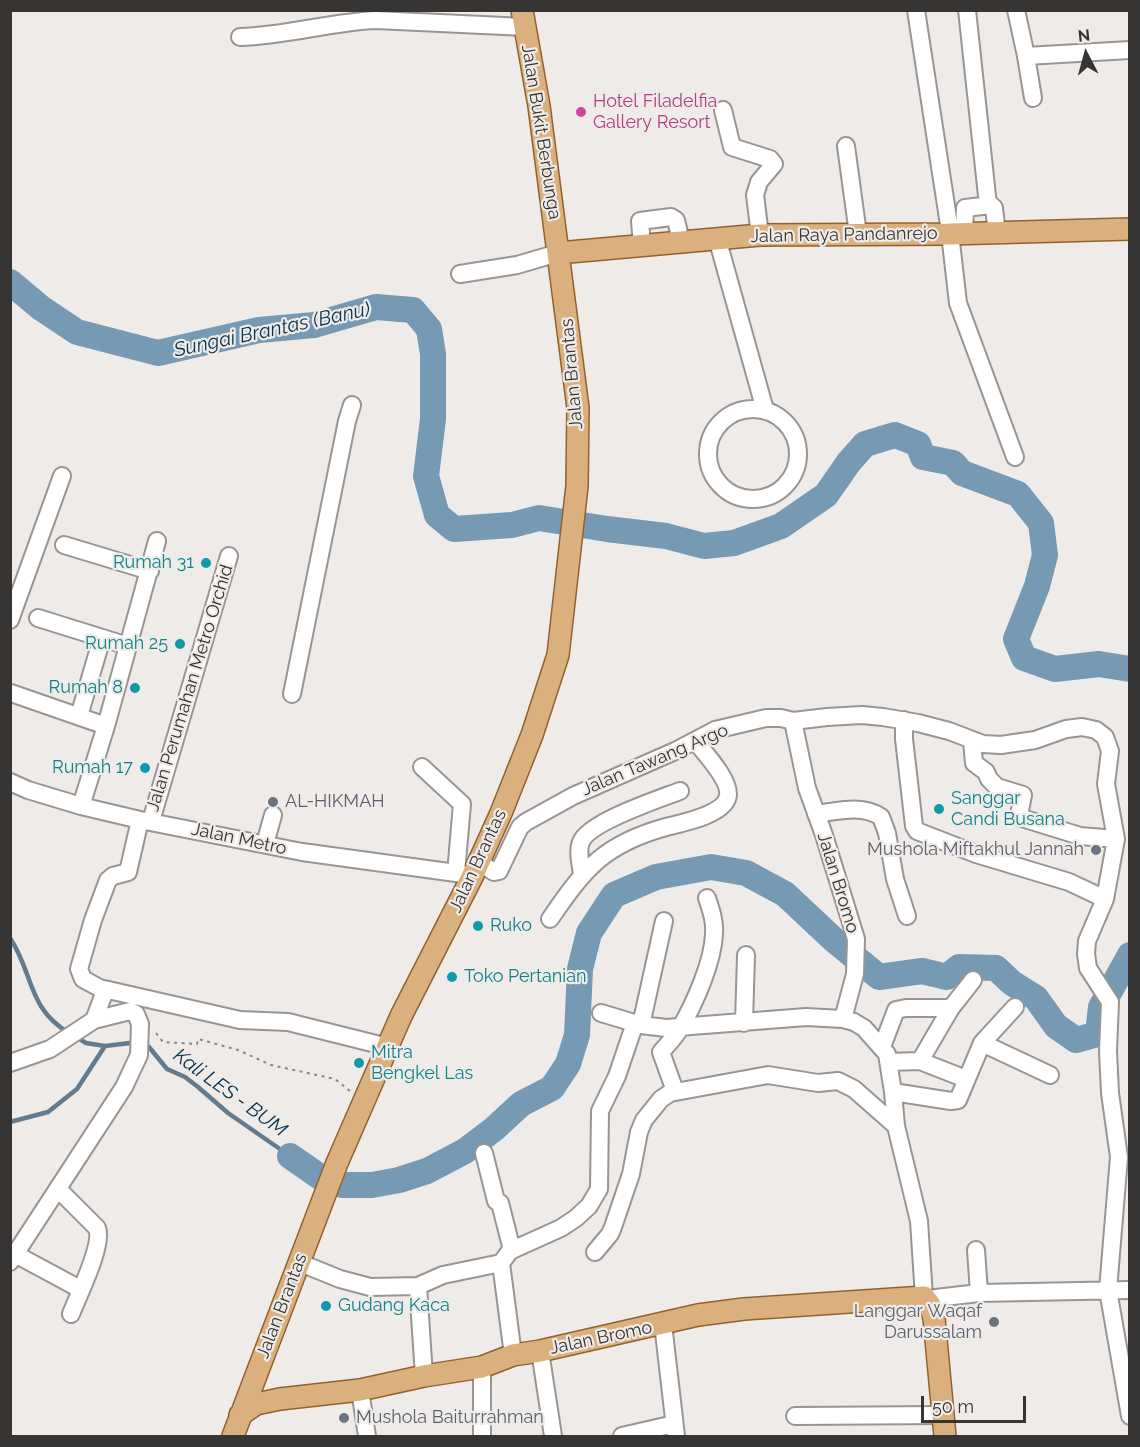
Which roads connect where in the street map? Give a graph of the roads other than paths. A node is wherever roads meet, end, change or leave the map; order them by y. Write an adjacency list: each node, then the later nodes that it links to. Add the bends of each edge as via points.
1 (916, 10): 15 (street)
2 (967, 10): 11 (street)
3 (1016, 10): 7 (street)
4 (523, 19): 5 (street, via 376,20); 18 (main road, Jalan Bukit Berbunga)
5 (240, 38)
6 (1130, 50): 7 (street)
7 (1026, 56): 8 (street)
8 (1032, 98)
9 (723, 110): 16 (street, via 732,147 770,159 774,164 759,182 755,195)
10 (846, 146): 14 (street)
11 (988, 206): 13 (street, via 994,208); 15 (street, via 965,208)
12 (1130, 229): 13 (main road, Jalan Raya Pandanrejo)
13 (997, 232): 15 (main road, Jalan Raya Pandanrejo)
14 (858, 234): 15 (main road, Jalan Raya Pandanrejo); 16 (main road, Jalan Raya Pandanrejo)
15 (957, 234): 22 (street, via 958,303)
16 (760, 235): 17 (main road, Jalan Raya Pandanrejo)
17 (717, 238): 18 (main road, Jalan Raya Pandanrejo); 21 (street)
18 (558, 253): 19 (street, via 517,265); 49 (main road, Jalan Brantas, via 578,408 577,486 558,655 501,813)
19 (460, 274)
20 (352, 405): 33 (street)
21 (765, 410): 21 (street, via 779,417 797,442 794,473 772,495 741,498 715,480 708,465 709,442 721,422 734,413 749,408)
22 (1015, 457)
23 (62, 476): 29 (street)
24 (157, 540): 27 (street)
25 (64, 545): 27 (street)
26 (229, 556): 46 (street, Jalan Perumahan Metro Orchid)
27 (150, 571): 31 (street)
28 (38, 618): 30 (street)
29 (10, 620)
30 (102, 638): 31 (street); 34 (street)
31 (128, 646): 37 (street)
32 (11, 693): 34 (street)
33 (292, 694)
34 (79, 716): 37 (street)
35 (904, 720): 36 (street, Jalan Tawang Argo, via 862,715); 39 (street, Jalan Tawang Argo, via 950,731); 52 (street, via 917,831 976,854 1069,882)
36 (793, 721): 38 (street, Jalan Tawang Argo, via 752,721 715,730); 44 (street, Jalan Bromo)
37 (106, 726): 43 (street)
38 (695, 741): 49 (street, Jalan Tawang Argo, via 573,796 526,822 499,871); 50 (street, via 725,782 725,802 694,821 615,847)
39 (972, 741): 47 (street, via 974,763 989,779 997,787 1023,795 1019,814 1022,818 1080,836); 47 (street, Jalan Tawang Argo, via 1010,744 1066,729 1096,730 1105,737 1110,752 1106,784)
40 (422, 767): 49 (street, via 462,804)
41 (10, 782): 43 (street, Jalan Metro)
42 (680, 792): 50 (street, via 624,813 586,835 580,848)
43 (81, 806): 46 (street, Jalan Metro)
44 (816, 814): 53 (street, via 853,809 881,817); 62 (street, Jalan Bromo, via 856,939 855,974)
45 (273, 815): 48 (street)
46 (145, 820): 48 (street, Jalan Metro); 58 (street, Jalan Perumahan Metro Orchid, via 128,872 108,880 79,969 83,979)
47 (1116, 839): 52 (street, Jalan Tawang Argo)
48 (265, 844): 49 (street, Jalan Metro, via 302,852)
49 (469, 871): 68 (main road, Jalan Brantas)
50 (582, 875): 54 (street)
51 (707, 898): 66 (street, via 713,916 714,945)
52 (1105, 899): 77 (street, Jalan Tawang Argo, via 1087,947 1088,968 1110,1002 1110,1093)
53 (907, 916)
54 (550, 919)
55 (664, 921): 65 (street)
56 (746, 955): 64 (street)
57 (974, 980): 60 (street)
58 (104, 989): 63 (street, via 106,993); 68 (street, via 240,1020 288,1022)
59 (1015, 1007): 67 (street)
60 (951, 1008): 69 (street, via 896,1010); 70 (street)
61 (601, 1013): 65 (street)
62 (843, 1019): 64 (street, via 806,1017); 69 (street, via 864,1028)
63 (94, 1020): 71 (street, via 31,1057); 79 (street, via 130,1011 136,1014 140,1024 139,1056 124,1088)
64 (744, 1023): 66 (street)
65 (638, 1024): 66 (street); 83 (street, via 600,1111 599,1189 590,1206 561,1228)
66 (680, 1028): 74 (street, via 661,1052)
67 (982, 1043): 72 (street); 73 (street)
68 (388, 1047): 84 (main road, Jalan Brantas)
69 (886, 1054): 70 (street); 75 (street)
70 (920, 1061): 73 (street)
71 (10, 1062)
72 (1050, 1075)
73 (966, 1079): 75 (street, via 955,1102)
74 (675, 1091): 76 (street, via 768,1076 818,1083 838,1081 854,1089); 82 (street, via 661,1099 644,1120 613,1227)
75 (893, 1092): 76 (street)
76 (896, 1126): 90 (street, via 919,1221)
77 (1124, 1152): 87 (street)
78 (484, 1153): 83 (street, via 510,1241)
79 (58, 1189): 80 (street); 86 (street, via 99,1233)
80 (15, 1248): 86 (street)
81 (976, 1250): 89 (street)
82 (595, 1252)
83 (506, 1257): 85 (street); 95 (street)
84 (298, 1262): 85 (street, via 370,1287); 93 (main road, Jalan Brantas)
85 (418, 1286): 97 (street)
86 (80, 1289): 91 (street)
87 (1108, 1290): 88 (street); 89 (street); 103 (street)
88 (1130, 1290)
89 (979, 1293): 90 (street)
90 (925, 1298): 92 (main road, Jalan Bromo, via 744,1309); 101 (main road, via 934,1318)
91 (71, 1314)
92 (663, 1324): 94 (main road, Jalan Bromo); 104 (street)
93 (266, 1347): 99 (main road, via 266,1380); 100 (main road, Jalan Brantas)
94 (540, 1351): 95 (main road, Jalan Bromo); 108 (street)
95 (513, 1355): 96 (main road, Jalan Bromo)
96 (482, 1367): 97 (main road, Jalan Bromo); 107 (street)
97 (424, 1376): 98 (main road, Jalan Bromo)
98 (360, 1390): 99 (main road, Jalan Bromo); 106 (street)
99 (280, 1399): 100 (main road, Jalan Bromo, via 256,1404)
100 (240, 1415): 105 (main road, Jalan Brantas)
101 (944, 1415): 102 (street); 110 (main road)
102 (795, 1416)
103 (1130, 1416)
104 (675, 1430): 109 (street)
105 (233, 1437)
106 (367, 1437)
107 (482, 1437)
108 (553, 1437)
109 (622, 1437)
110 (945, 1437)

